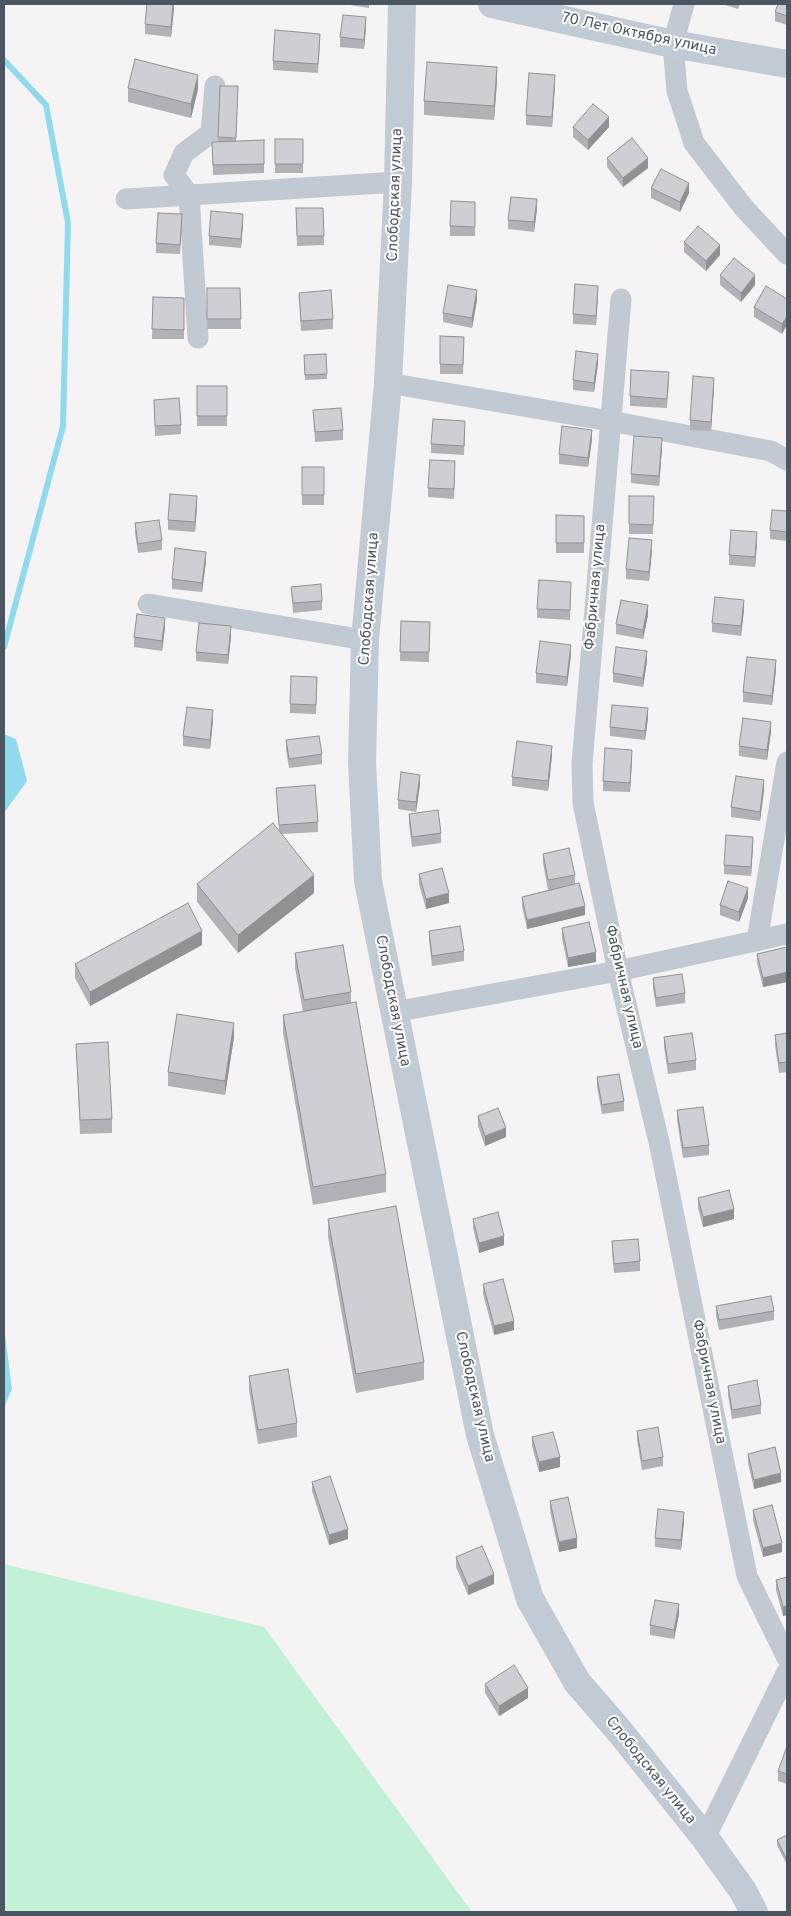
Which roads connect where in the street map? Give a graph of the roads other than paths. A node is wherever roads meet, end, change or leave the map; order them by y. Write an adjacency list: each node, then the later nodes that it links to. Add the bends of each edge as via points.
1 (402, 4): 7 (street, Слободская улица)
2 (684, 4): 4 (street)
3 (505, 5): 4 (street, 70 Лет Октября улица)
4 (673, 44): 5 (street, 70 Лет Октября улица); 10 (street, via 677,92 694,143 744,208)
5 (787, 64)
6 (215, 86): 8 (street, via 211,133 184,154 174,175)
7 (398, 182): 8 (street); 13 (street, Слободская улица)
8 (189, 195): 9 (street); 12 (street)
9 (126, 199)
10 (787, 254)
11 (621, 299): 14 (street, Фабричная улица)
12 (198, 338)
13 (388, 383): 14 (street); 17 (street, Слободская улица)
14 (610, 421): 15 (street, via 771,451); 21 (street, Фабричная улица, via 582,764 583,803)
15 (787, 460)
16 (148, 604): 17 (street)
17 (365, 640): 22 (street, Слободская улица, via 362,762 368,880)
18 (787, 762): 20 (street)
19 (787, 934): 20 (street)
20 (757, 941): 21 (street)
21 (618, 971): 22 (street); 23 (street, Фабричная улица, via 660,1142 747,1576)
22 (394, 1012): 25 (street, Слободская улица, via 480,1435 530,1599 576,1682)
23 (787, 1658)
24 (787, 1672): 25 (street)
25 (705, 1838): 26 (street, Слободская улица)
26 (754, 1912)

